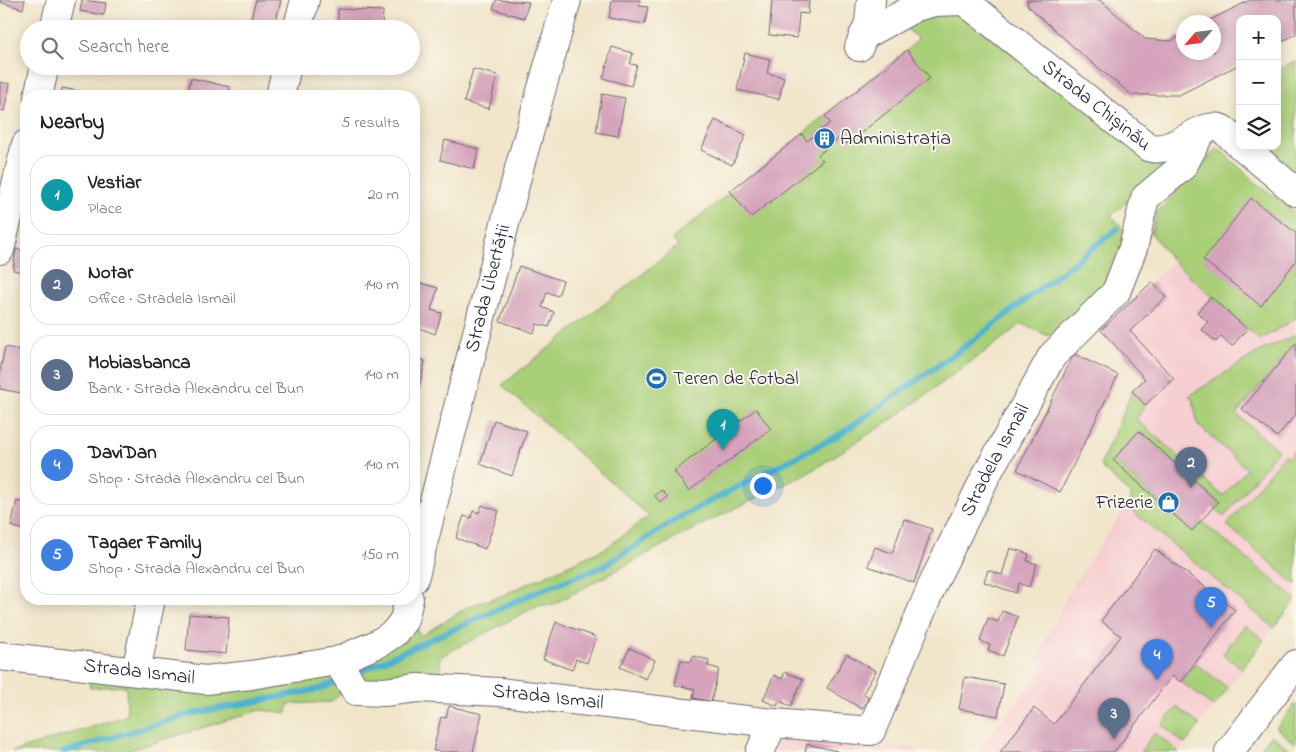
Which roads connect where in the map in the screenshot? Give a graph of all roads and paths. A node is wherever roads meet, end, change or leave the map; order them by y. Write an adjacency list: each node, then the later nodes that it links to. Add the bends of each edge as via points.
1 (61, 0): 6 (street)
2 (305, 0): 7 (street)
3 (567, 0): 18 (street, Strada Libertății, via 520,165)
4 (871, 0): 5 (street, via 868,23 860,44 916,7 934,2)
5 (965, 1): 12 (street, Strada Chișinău, via 1148,147 1172,146)
6 (56, 20)
7 (300, 20)
8 (43, 75): 10 (street)
9 (286, 75): 11 (street)
10 (39, 90)
11 (282, 90)
12 (1201, 132): 13 (street, Strada Chișinău, via 1221,129); 25 (street, Stradela Ismail, via 1183,166 1145,198 1129,262 1116,292 1052,356 991,466 935,579 871,731)
13 (1236, 142)
14 (1246, 150): 16 (street, Strada Chișinău)
15 (20, 168): 17 (street)
16 (1296, 192)
17 (0, 250)
18 (420, 556)
19 (150, 605): 24 (street)
20 (406, 610): 22 (street, Strada Ismail, via 394,633)
21 (0, 656): 24 (street, Strada Ismail)
22 (337, 661): 24 (street, Strada Ismail, via 251,676 206,680); 25 (street, Strada Ismail, via 356,691 418,688 500,692)
23 (1296, 664): 27 (street)
24 (136, 672)
25 (773, 723): 26 (street)
26 (760, 752)
27 (1229, 752)

